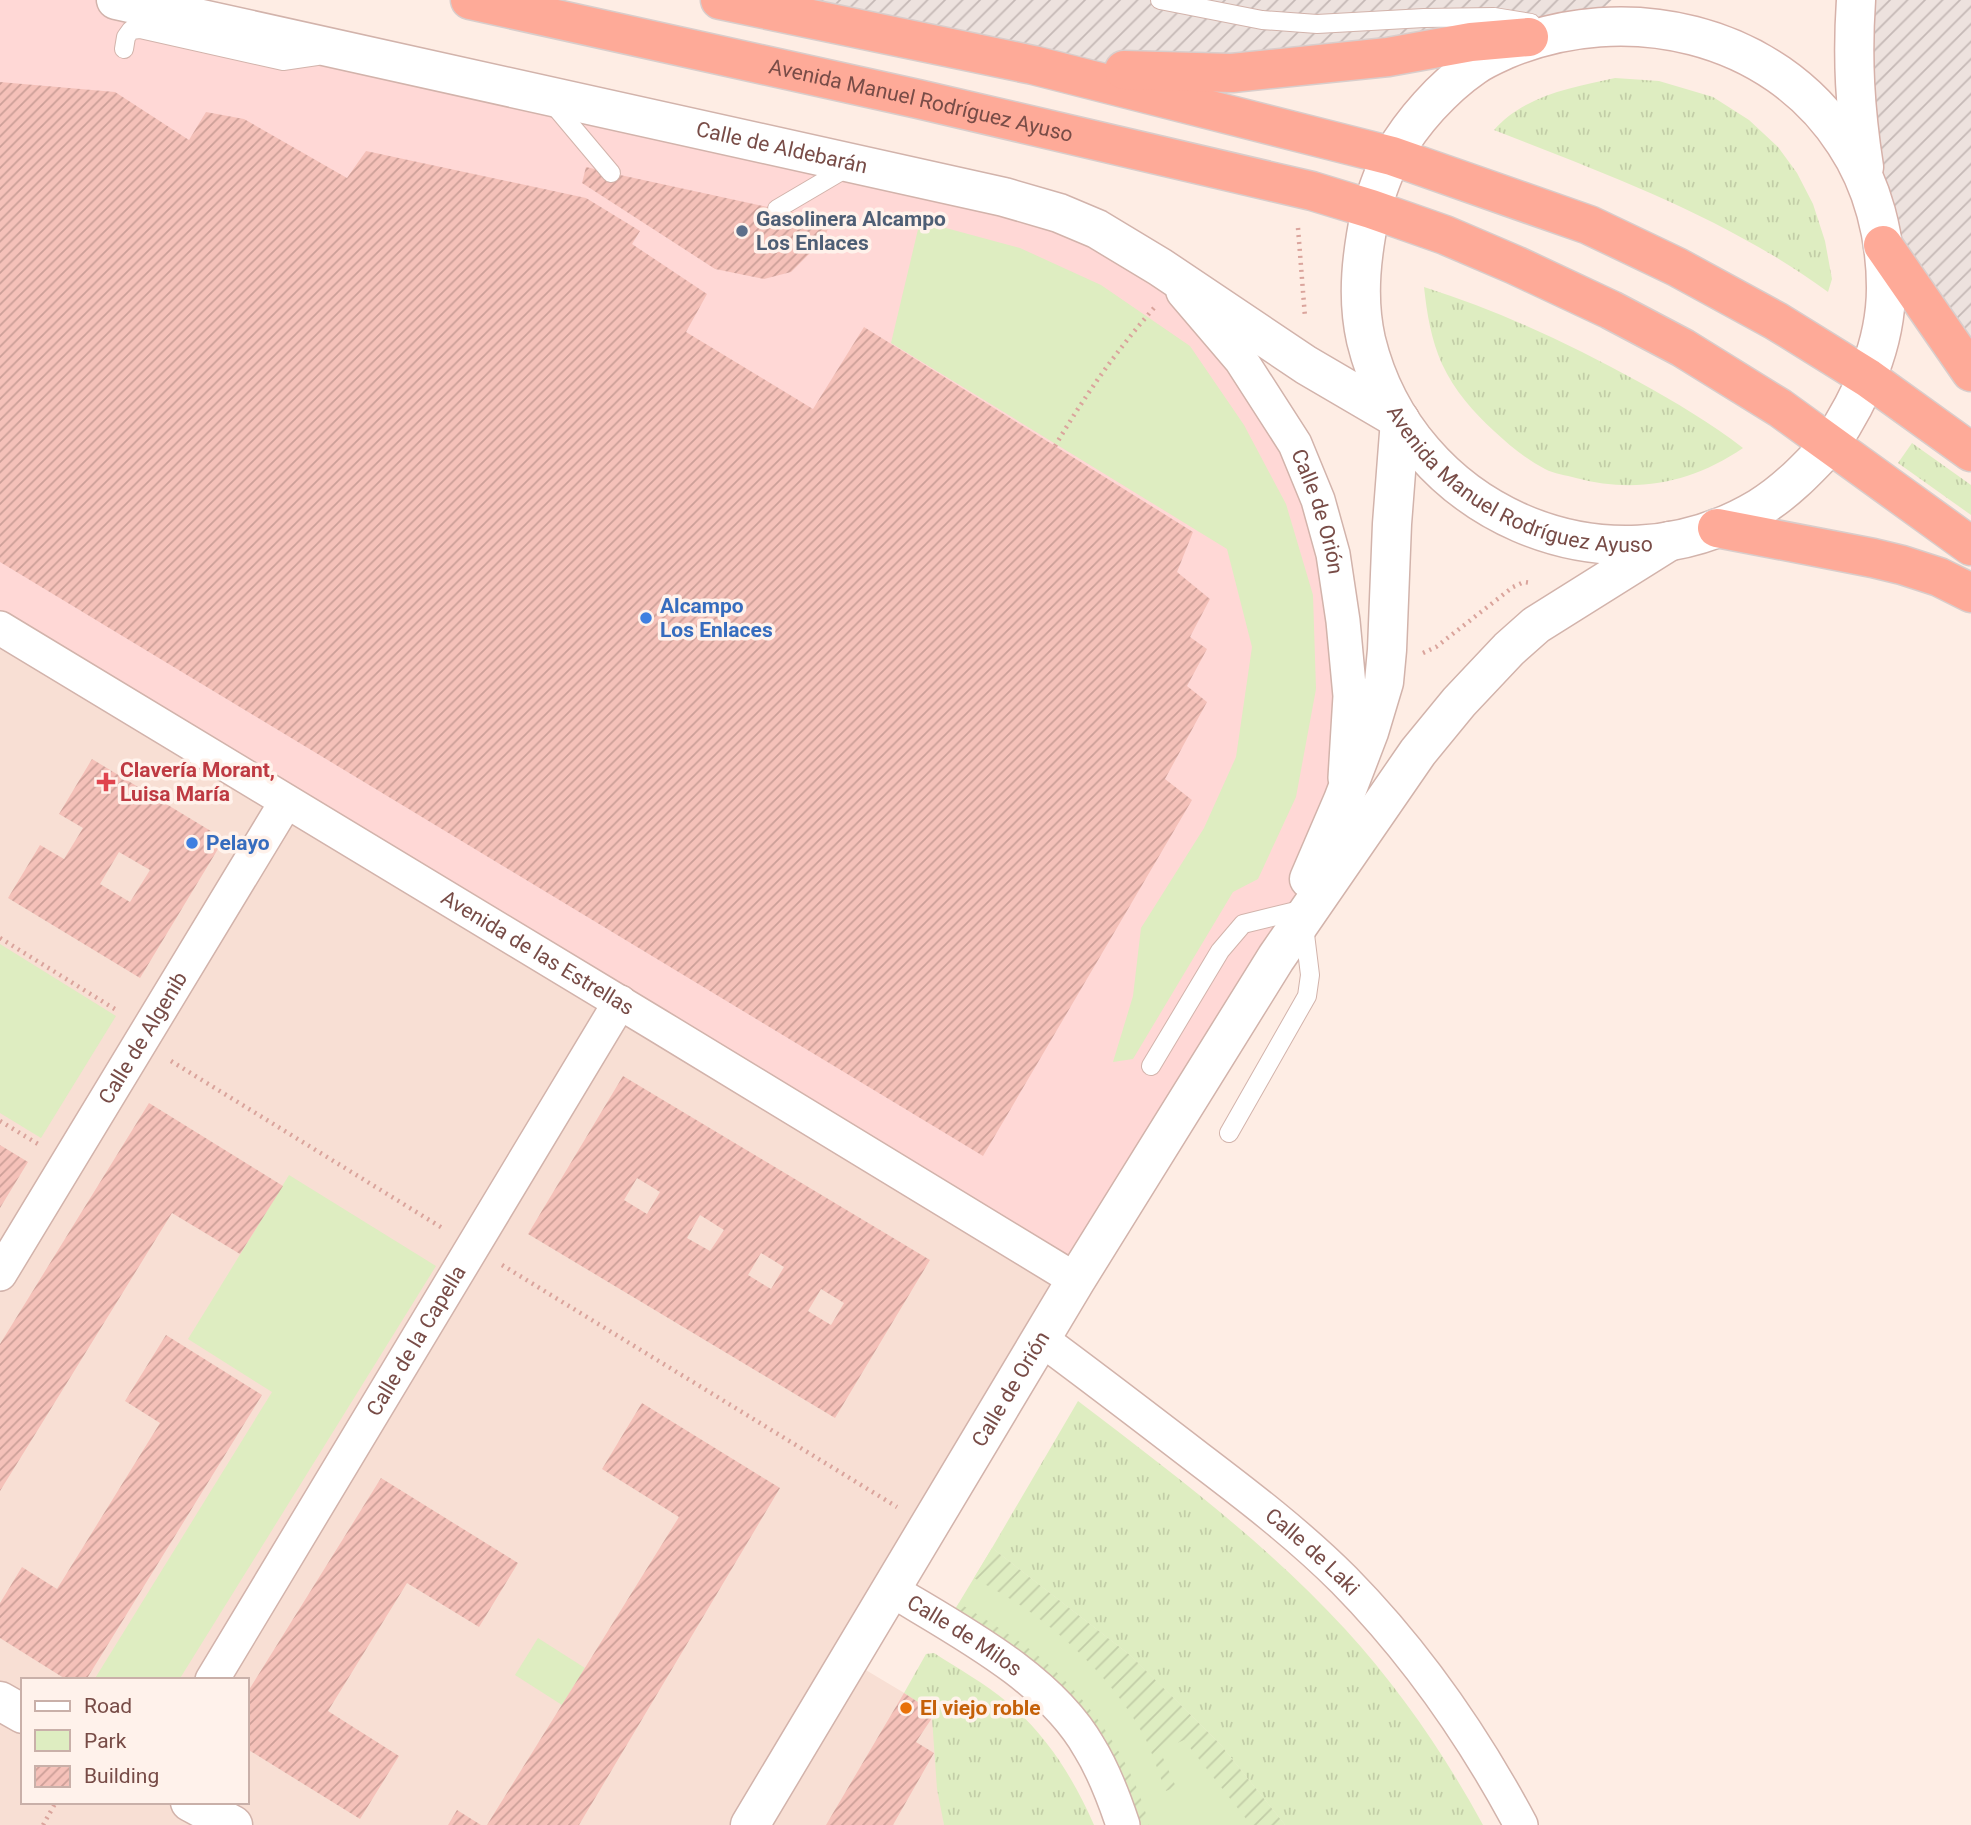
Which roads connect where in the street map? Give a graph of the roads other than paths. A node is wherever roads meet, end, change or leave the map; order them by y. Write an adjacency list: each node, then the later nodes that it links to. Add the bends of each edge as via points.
1 (116, 0): 9 (street, Calle de Aldebarán)
2 (470, 0): 17 (highway, Avenida Manuel Rodríguez Ayuso, via 1203,165)
3 (720, 0): 10 (highway)
4 (1160, 0): 6 (lane, Avenida Manuel Rodríguez Ayuso, via 1262,20 1317,24)
5 (1856, 0): 15 (street, via 1854,87)
6 (1423, 9): 7 (lane, Avenida Manuel Rodríguez Ayuso)
7 (1573, 22): 10 (highway, via 1388,57 1232,73); 12 (street, Avenida Manuel Rodríguez Ayuso, via 1474,65 1428,106); 15 (street, Avenida Manuel Rodríguez Ayuso, via 1638,20 1687,28 1734,45 1777,70 1814,103 1845,143)
8 (124, 49): 9 (lane, via 131,30 140,29 283,61)
9 (346, 51): 11 (street, Calle de Aldebarán)
10 (1033, 65): 12 (highway)
11 (546, 96): 13 (street, Calle de Aldebarán); 14 (lane)
12 (1392, 156): 17 (street, Avenida Manuel Rodríguez Ayuso); 21 (highway, via 1589,225 1776,321)
13 (853, 164): 16 (lane); 19 (street, Calle de Aldebarán, via 1059,213 1097,229)
14 (611, 173)
15 (1868, 187): 18 (street, Avenida Manuel Rodríguez Ayuso)
16 (777, 209)
17 (1371, 209): 22 (street, Avenida Manuel Rodríguez Ayuso, via 1360,295 1366,339); 23 (highway, Avenida Manuel Rodríguez Ayuso, via 1515,265 1611,310 1683,348)
18 (1883, 245): 20 (highway); 21 (street, Avenida Manuel Rodríguez Ayuso, via 1885,301)
19 (1168, 275): 22 (street, Calle de Aldebarán, via 1306,365); 30 (street, Calle de Orión, via 1241,360 1295,444 1318,500 1333,554 1350,696)
20 (1971, 372)
21 (1868, 378): 23 (street, Avenida Manuel Rodríguez Ayuso); 24 (highway)
22 (1400, 419): 26 (street, Avenida Manuel Rodríguez Ayuso, via 1438,469 1488,508 1516,522 1576,541 1639,545); 30 (street, Calle de Orión, via 1384,682)
23 (1830, 445): 25 (street, Avenida Manuel Rodríguez Ayuso, via 1797,480 1759,508); 27 (highway, Avenida Manuel Rodríguez Ayuso)
24 (1971, 452)
25 (1717, 528): 26 (street, Avenida Manuel Rodríguez Ayuso); 28 (highway, via 1892,562)
26 (1670, 541): 32 (street, Calle de Orión, via 1536,625 1509,649 1418,752)
27 (1971, 547)
28 (1971, 593)
29 (0, 628): 31 (street, Avenida de las Estrellas)
30 (1343, 800): 32 (street, Calle de Orión)
31 (286, 802): 33 (street, Avenida de las Estrellas); 36 (street, Calle de Algenib)
32 (1299, 914): 34 (lane, via 1243,924 1220,951); 35 (lane, via 1310,975 1307,996); 37 (street, Calle de Orión)
33 (620, 1002): 37 (street, Avenida de las Estrellas); 40 (street, Calle de la Capella)
34 (1151, 1066)
35 (1229, 1133)
36 (0, 1274)
37 (1076, 1280): 38 (street, Calle de Orión)
38 (1041, 1339): 39 (street, Calle de Orión); 47 (street, Calle de Laki, via 1253,1500 1344,1580 1427,1679 1499,1784)
39 (890, 1589): 45 (street, Calle de Orión); 46 (street, Calle de Milos, via 997,1656 1063,1710 1089,1746)
40 (213, 1678)
41 (0, 1701): 42 (street)
42 (21, 1713)
43 (194, 1804): 44 (street)
44 (233, 1825)
45 (750, 1825)
46 (1123, 1825)
47 (1521, 1825)

